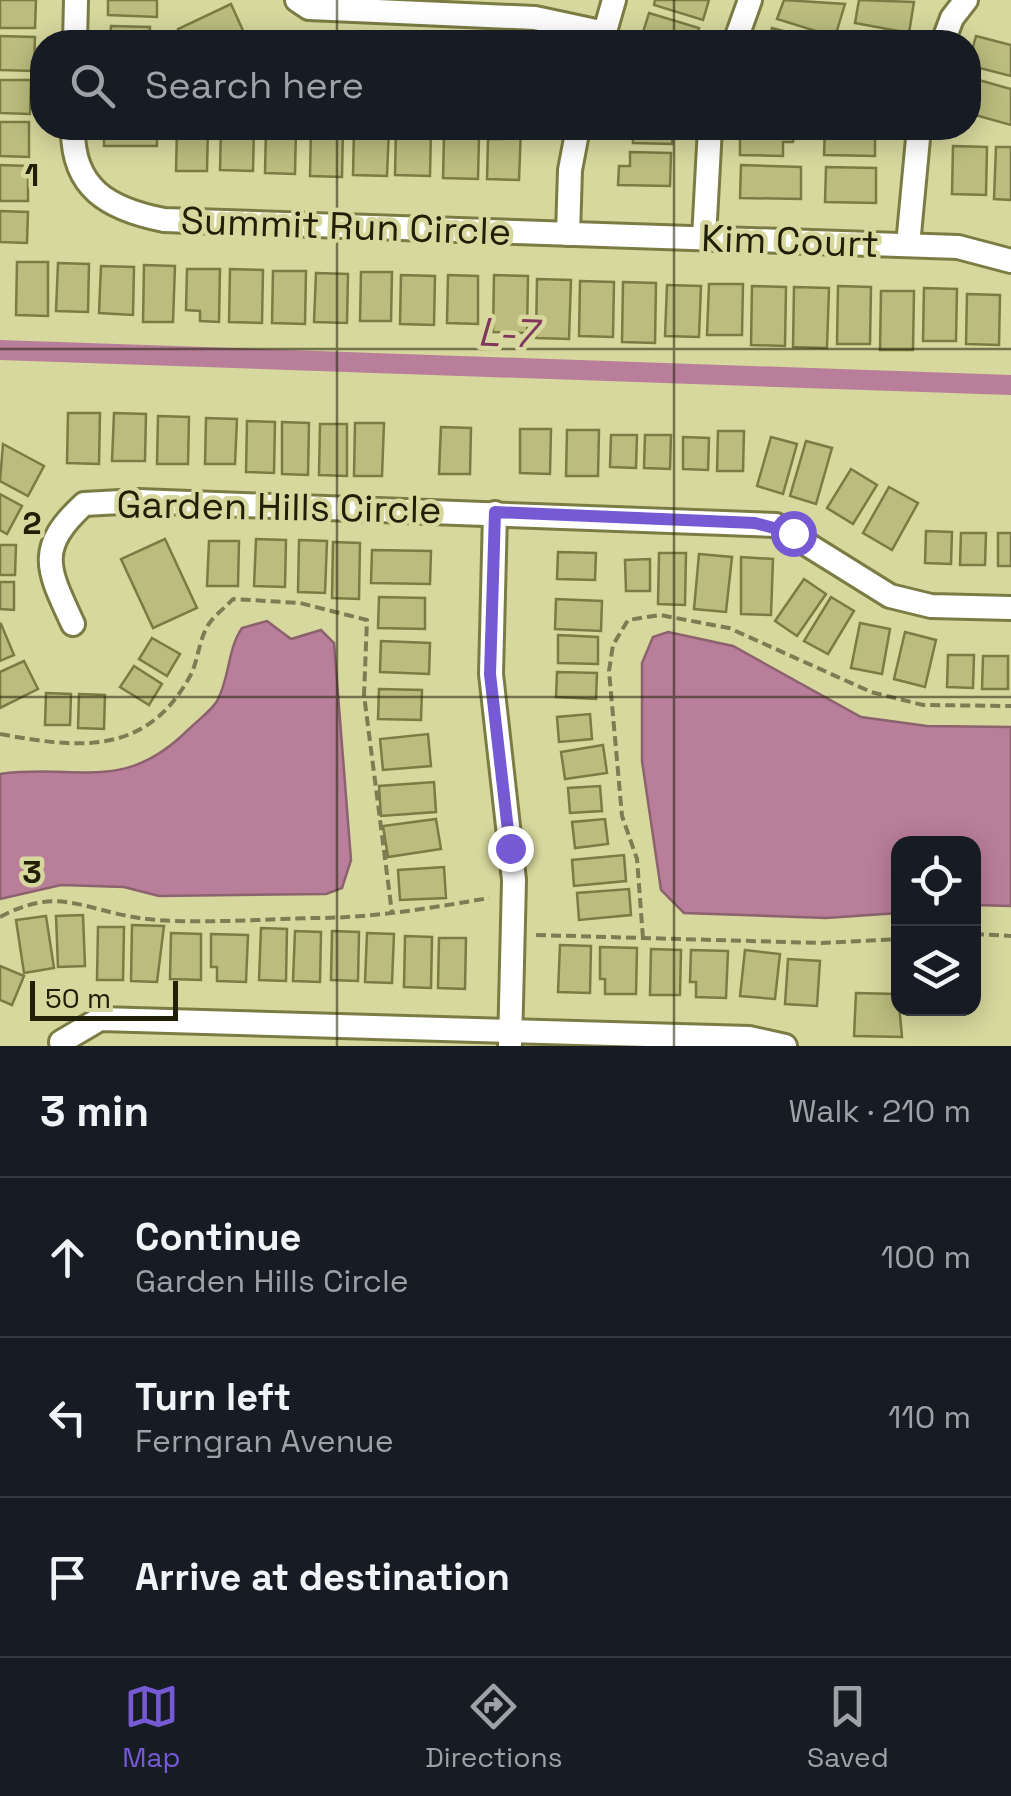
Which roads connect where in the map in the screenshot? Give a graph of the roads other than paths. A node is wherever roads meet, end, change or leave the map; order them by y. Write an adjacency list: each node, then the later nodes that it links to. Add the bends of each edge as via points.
1 (76, 0): 6 (street)
2 (297, 0): 7 (street, via 309,8 562,21)
3 (614, 0): 8 (street)
4 (750, 0): 9 (street)
5 (966, 0): 10 (street)
6 (76, 30)
7 (584, 30)
8 (606, 30)
9 (739, 30)
10 (948, 30)
11 (73, 140): 15 (street, Summit Run Circle, via 72,157 86,183 149,217)
12 (576, 140): 15 (street)
13 (709, 140): 16 (street)
14 (918, 140): 17 (street)
15 (568, 234): 16 (street, Kim Court)
16 (704, 238): 17 (street, Kim Court)
17 (908, 245): 18 (street, Kim Court, via 958,247)
18 (1011, 261)
19 (495, 512): 20 (street, Garden Hills Circle, via 776,526 890,596 931,606); 21 (street, Garden Hills Circle, via 84,504 53,536 49,571); 22 (street, via 490,674 514,880)
20 (1011, 608)
21 (74, 624)
22 (511, 1038): 23 (street, via 100,1020); 24 (street, via 749,1038)
23 (61, 1042)
24 (786, 1046)

